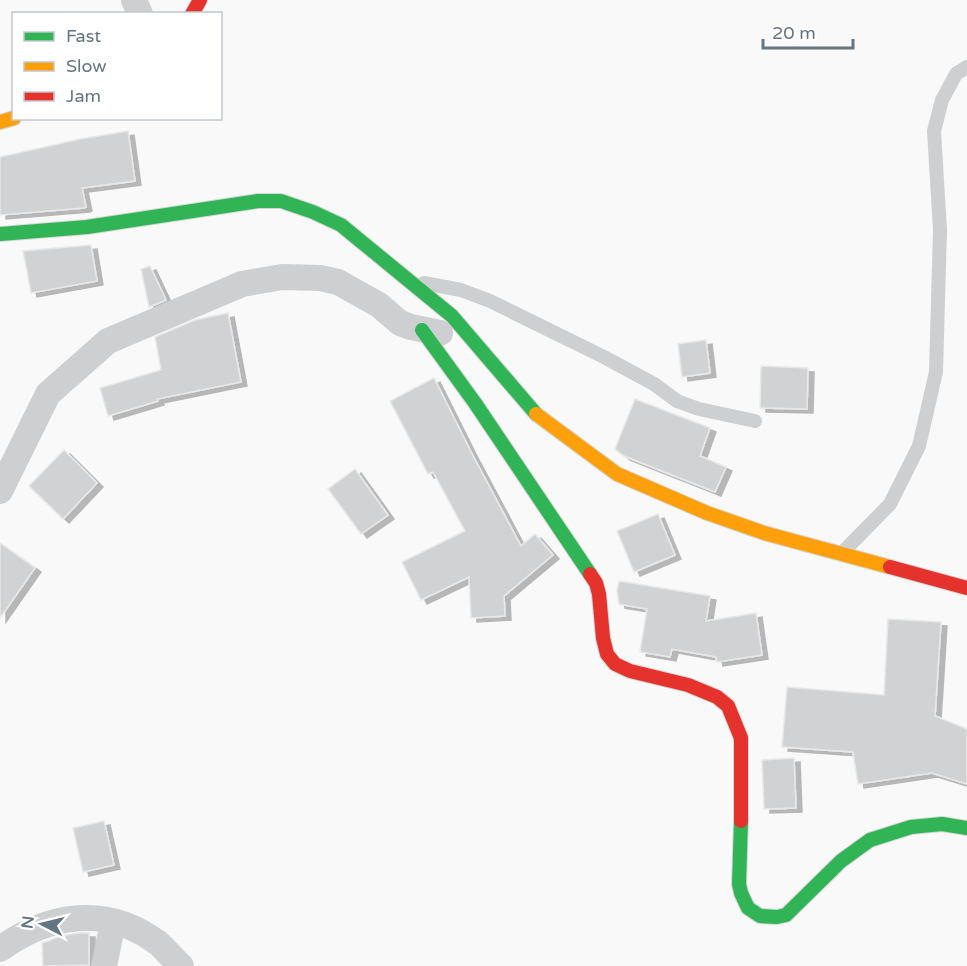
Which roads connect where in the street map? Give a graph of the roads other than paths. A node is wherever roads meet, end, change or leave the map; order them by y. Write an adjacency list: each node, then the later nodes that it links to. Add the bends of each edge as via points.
1 (967, 67): 8 (lane, via 956,74 942,99 934,131 940,230 936,372 920,446 890,504)
2 (0, 234): 3 (main road, via 281,201 341,225)
3 (408, 280): 5 (main road); 6 (lane, via 461,290 490,301 604,357 677,401)
4 (422, 330): 5 (street); 7 (street, via 400,323 379,305 338,282 282,276 242,284 108,341 48,394); 10 (main road, via 596,583 607,654 630,671 688,685 728,706 741,738 739,884 745,906 764,918 775,919 786,915 841,861 870,840 911,827 942,824)
5 (470, 336): 8 (main road, via 536,412 617,474 754,530)
6 (755, 421)
7 (0, 491)
8 (841, 553): 9 (main road)
9 (967, 588)
10 (967, 828)
11 (113, 922): 12 (street, via 69,918 45,924); 13 (street); 14 (street, via 131,927 158,943)
12 (0, 949)
13 (104, 966)
14 (181, 966)

